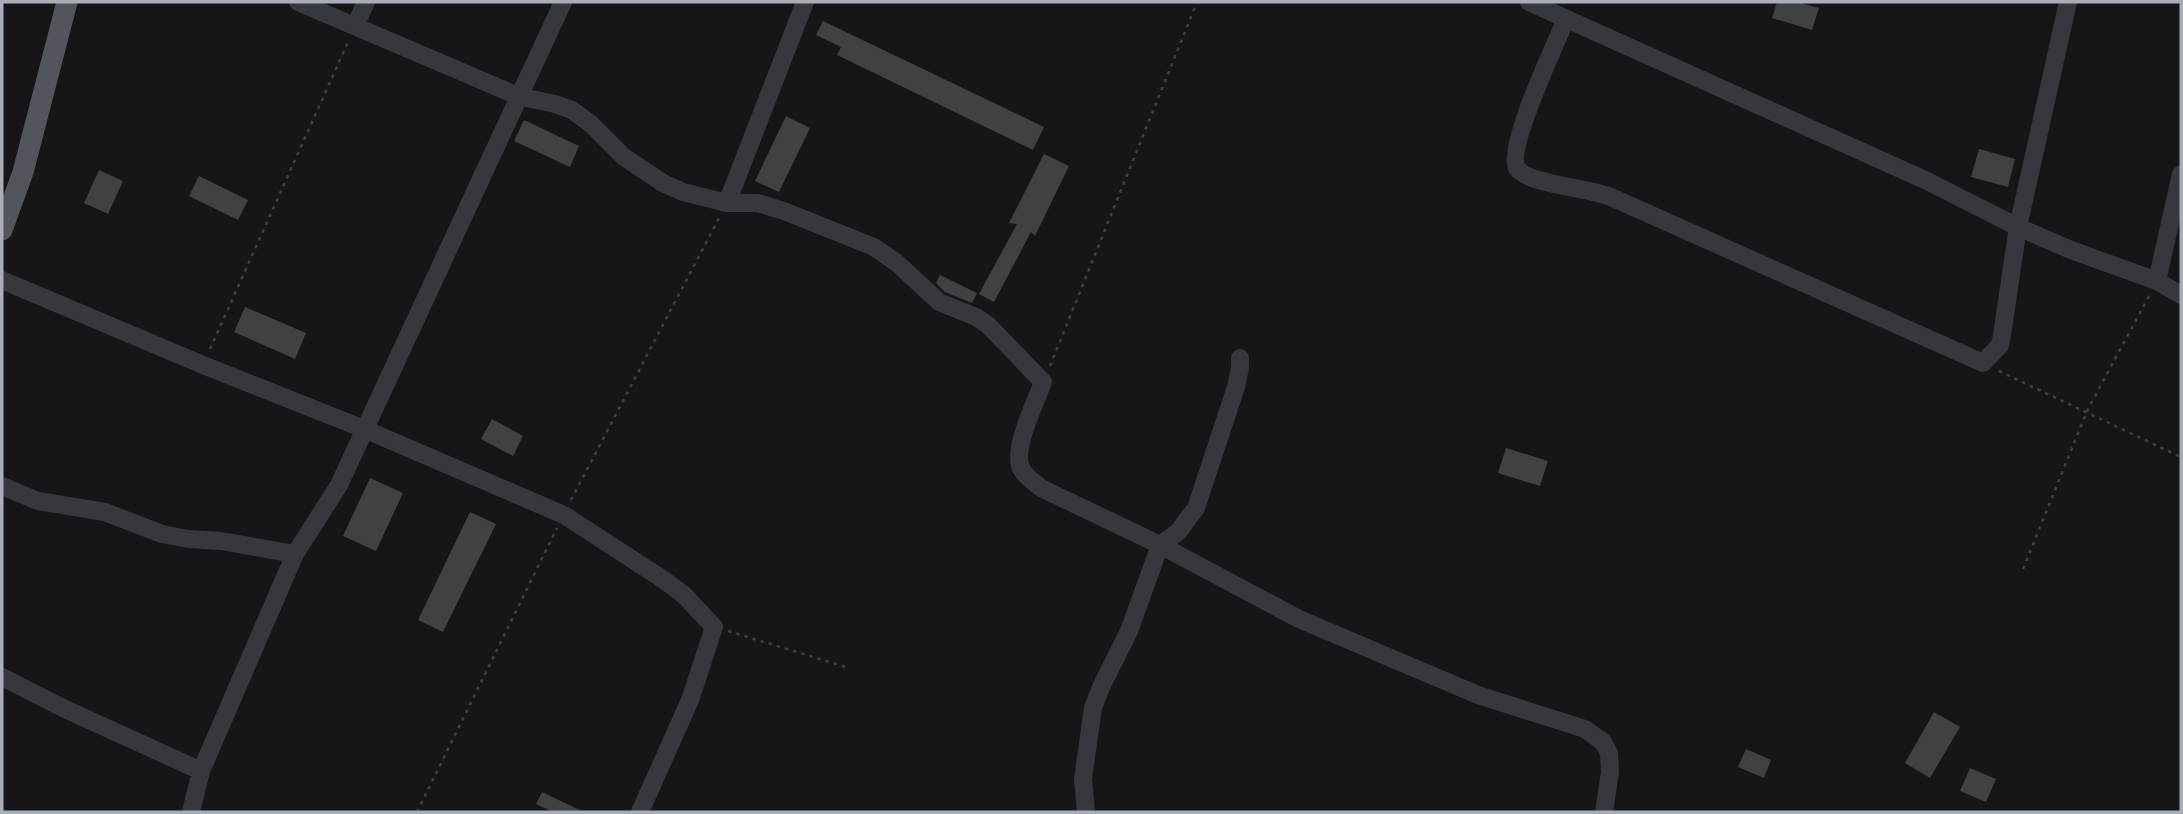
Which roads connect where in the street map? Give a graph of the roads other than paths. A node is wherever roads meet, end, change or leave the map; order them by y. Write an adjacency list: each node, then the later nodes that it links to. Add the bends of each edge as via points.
1 (67, 2): 14 (main road, via 23,172)
2 (298, 2): 9 (street)
3 (366, 2): 9 (street)
4 (563, 2): 10 (street)
5 (805, 2): 12 (street)
6 (1529, 2): 8 (street)
7 (2068, 2): 13 (street)
8 (1566, 19): 13 (street, via 1925,180); 13 (street, via 1514,157 1520,171 1531,178 1606,195 1983,363 2000,345)
9 (355, 26): 10 (street)
10 (518, 96): 12 (street, via 572,110 624,157 663,183); 19 (street)
11 (2181, 174): 16 (street)
12 (727, 203): 21 (street, via 758,203 874,247 939,302 988,325 1044,382 1019,453 1022,470 1041,488)
13 (2018, 227): 16 (street)
14 (2, 230)
15 (2, 280): 19 (street)
16 (2157, 281): 17 (street)
17 (2181, 295)
18 (1240, 358): 21 (street, via 1236,387 1196,508 1178,532)
19 (364, 429): 22 (street, via 340,485); 26 (street, via 564,515 664,580 714,627 690,700)
20 (2, 486): 22 (street, via 38,501 105,512 162,534)
21 (1160, 545): 27 (street, via 1129,631 1093,708 1083,779); 28 (street, via 1299,619 1419,671 1586,729 1609,753)
22 (295, 554): 24 (street)
23 (2, 677): 24 (street)
24 (201, 771): 25 (street)
25 (191, 812)
26 (640, 812)
27 (1086, 812)
28 (1604, 812)

